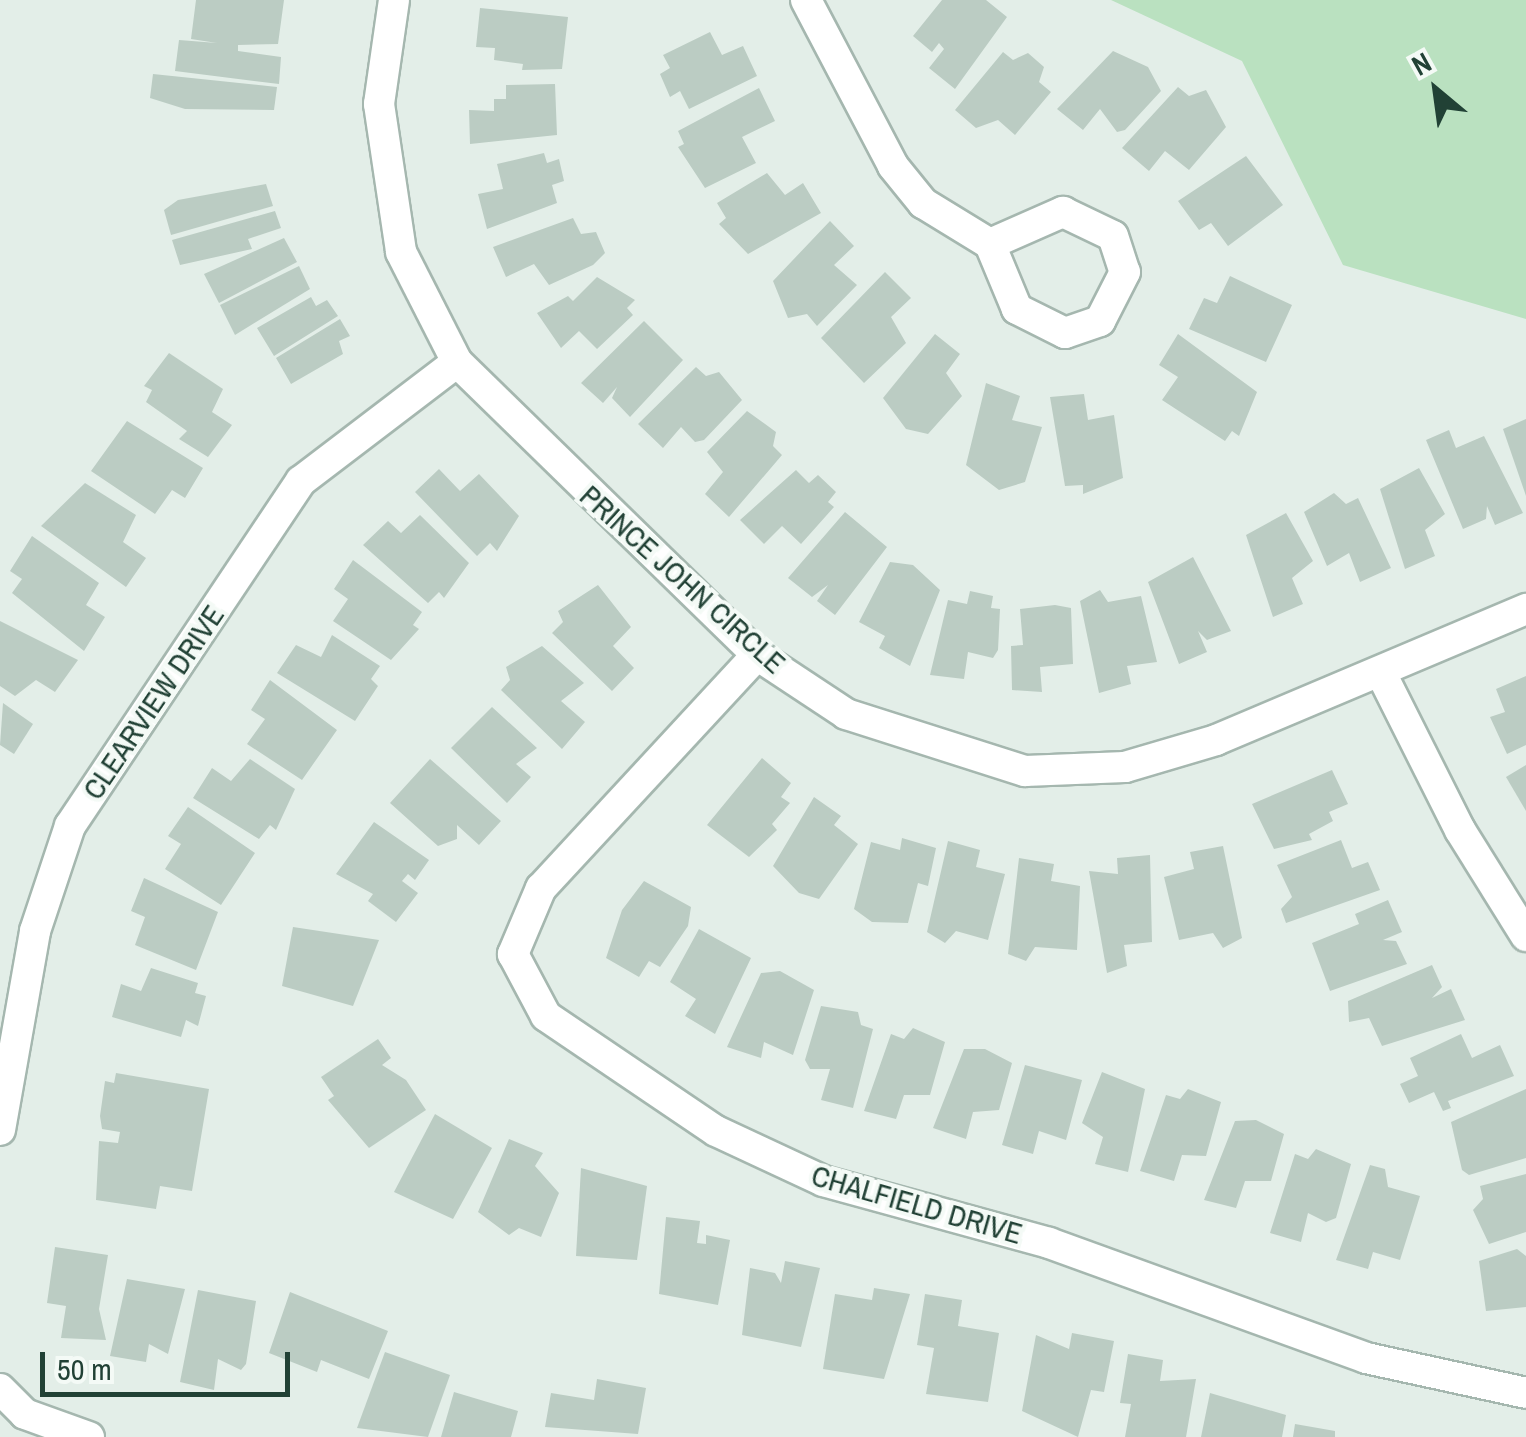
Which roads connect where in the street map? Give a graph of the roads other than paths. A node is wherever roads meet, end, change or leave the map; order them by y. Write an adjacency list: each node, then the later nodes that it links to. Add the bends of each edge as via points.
1 (394, 0): 4 (street, PRINCE JOHN CIRCLE, via 378,104 401,252)
2 (806, 0): 3 (street, via 893,166 923,203)
3 (990, 244): 3 (street, via 1044,216 1082,215 1113,236 1122,253 1122,290 1086,328 1046,330 1016,310)
4 (457, 362): 6 (street, PRINCE JOHN CIRCLE); 9 (street, CLEARVIEW DRIVE, via 301,481 70,826 35,931)
5 (1526, 609): 7 (street, PRINCE JOHN CIRCLE)
6 (757, 655): 7 (street, PRINCE JOHN CIRCLE, via 846,714 1025,771 1124,767); 11 (street, CHALFIELD DRIVE, via 541,888 514,954 546,1016 716,1131 822,1181 1049,1243 1366,1358)
7 (1382, 673): 8 (street, via 1460,830)
8 (1526, 936)
9 (0, 1130)
10 (0, 1389): 12 (street, via 25,1414)
11 (1526, 1392)
12 (88, 1437)

